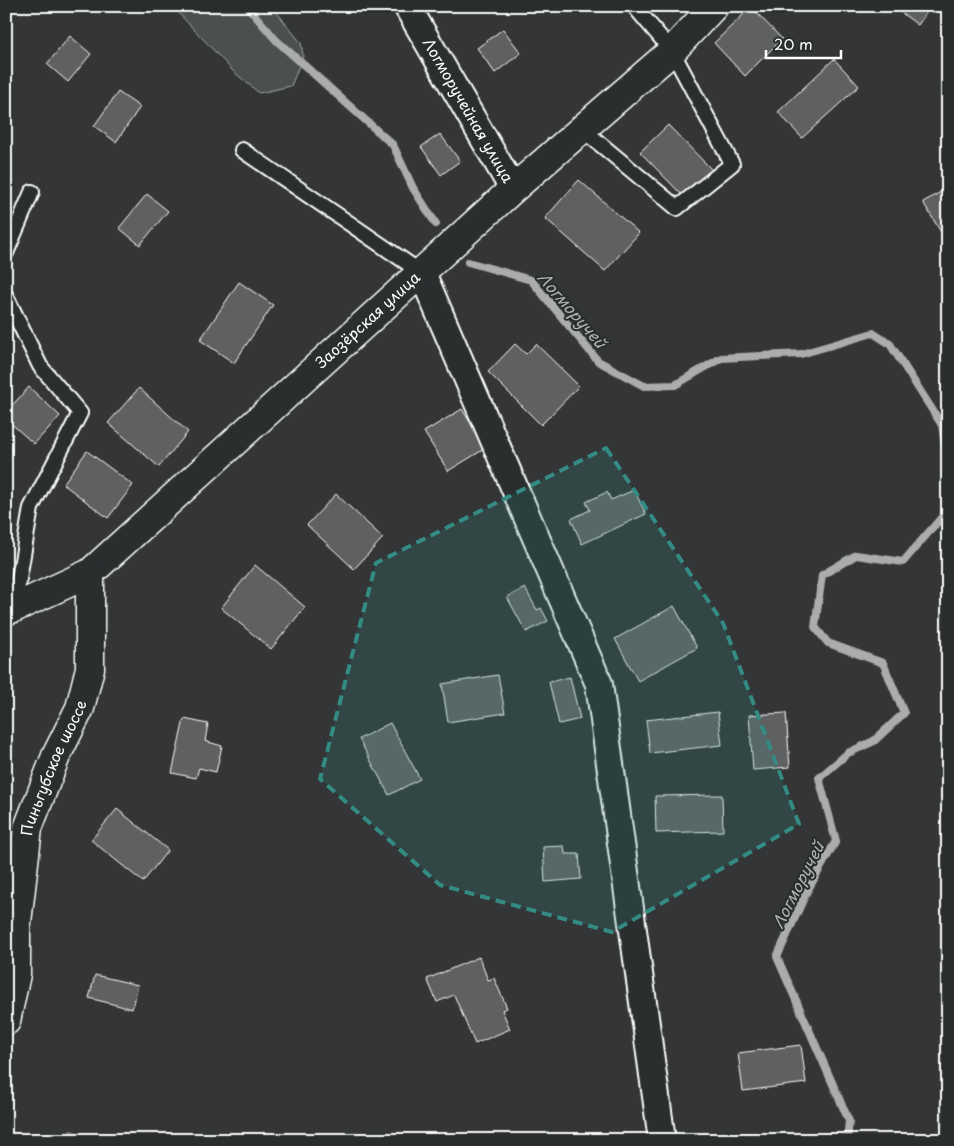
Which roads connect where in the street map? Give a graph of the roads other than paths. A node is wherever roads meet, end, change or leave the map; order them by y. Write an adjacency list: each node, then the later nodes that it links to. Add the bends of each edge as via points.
1 (407, 6): 7 (street, Логморучейная улица)
2 (634, 6): 4 (lane)
3 (714, 6): 4 (street, Заозёрская улица)
4 (672, 51): 5 (street, Заозёрская улица); 5 (lane, via 732,164 677,208)
5 (582, 129): 7 (street, Заозёрская улица)
6 (242, 150): 10 (lane)
7 (513, 189): 10 (street, Заозёрская улица)
8 (32, 192): 9 (lane)
9 (6, 254)
10 (422, 274): 12 (street, Заозёрская улица); 16 (street, via 599,684)
11 (6, 296): 13 (lane, via 40,366 80,413 31,508)
12 (90, 574): 13 (street, Заозёрская улица); 14 (street, Пиньгубское шоссе, via 90,668 80,708 56,756 28,828)
13 (10, 610)
14 (11, 927): 15 (street, Пиньгубское шоссе, via 16,974)
15 (6, 1021)
16 (662, 1140)

